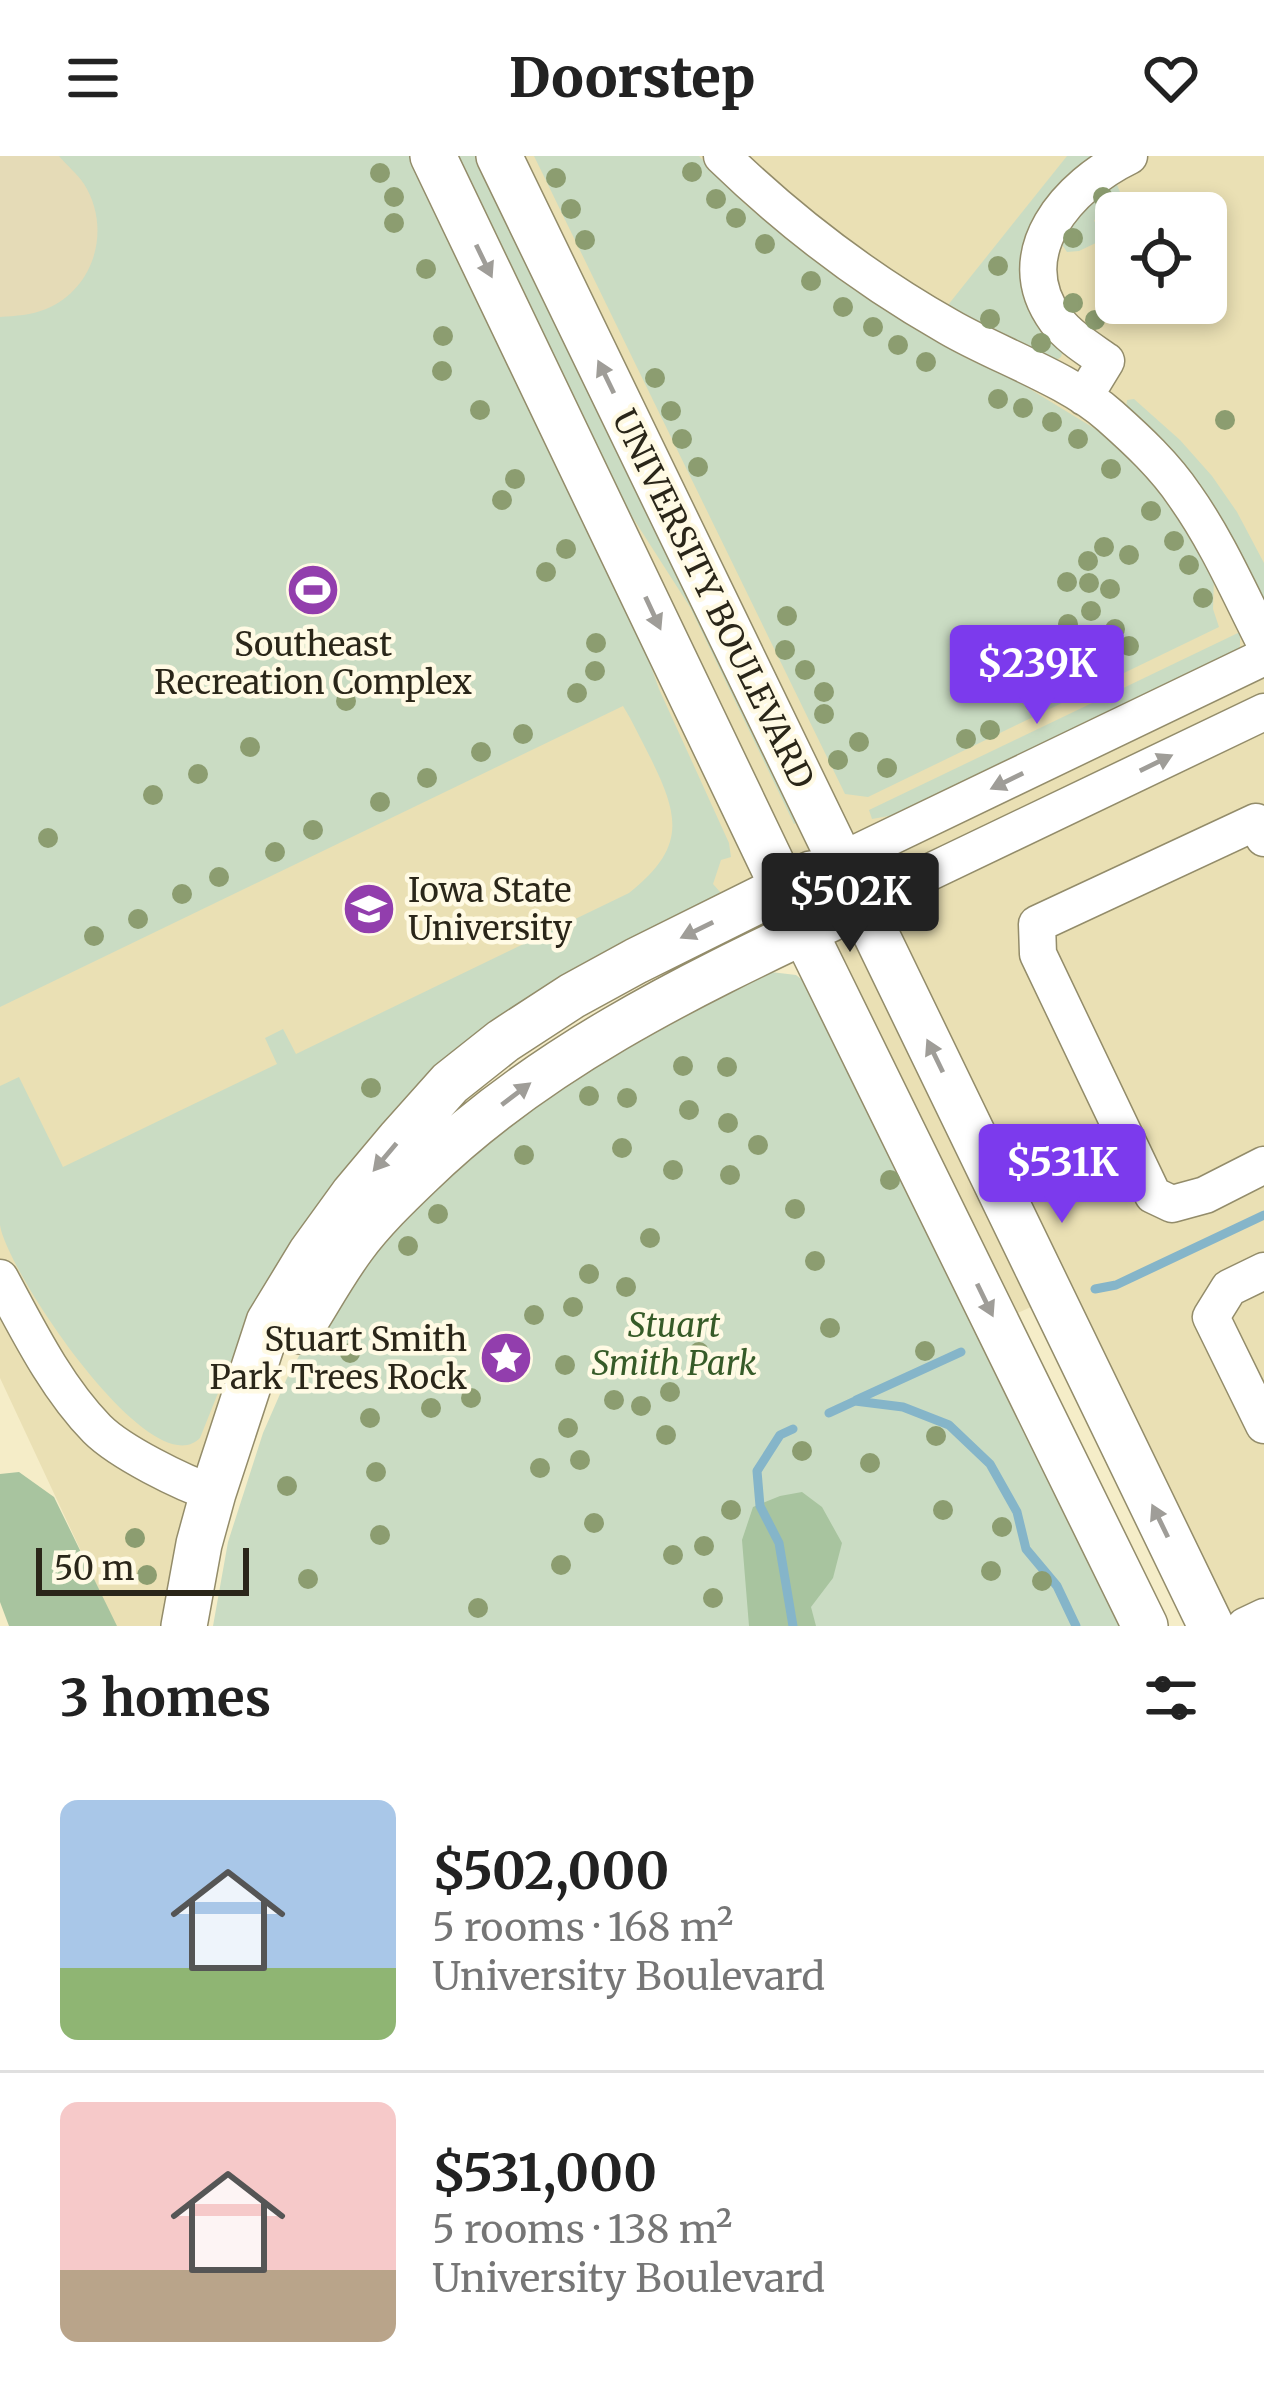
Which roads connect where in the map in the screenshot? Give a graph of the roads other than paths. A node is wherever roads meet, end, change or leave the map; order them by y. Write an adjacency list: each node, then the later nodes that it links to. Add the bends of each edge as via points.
1 (433, 156): 11 (main road, UNIVERSITY BOULEVARD, one-way to 11)
2 (499, 156): 10 (main road, UNIVERSITY BOULEVARD, one-way to 2)
3 (722, 156): 5 (street, via 874,281)
4 (1129, 156): 5 (street, via 1071,198 1039,255 1040,287 1053,316 1106,361)
5 (1084, 398): 6 (street, via 1183,492)
6 (1264, 641)
7 (1264, 657): 10 (street, one-way to 10)
8 (1264, 712): 12 (street, one-way to 8)
9 (1264, 838): 14 (street, via 1256,822 1037,924 1038,954 1153,1195 1172,1204)
10 (840, 861): 11 (main road); 12 (main road, UNIVERSITY BOULEVARD)
11 (784, 887): 13 (main road, UNIVERSITY BOULEVARD); 17 (main road, one-way to 17, via 572,995 450,1083 311,1253 269,1322)
12 (861, 905): 13 (main road); 23 (main road, UNIVERSITY BOULEVARD, one-way to 12)
13 (804, 932): 17 (main road, one-way to 13, via 354,1245 439,1155 585,1046); 22 (main road, UNIVERSITY BOULEVARD, one-way to 22)
14 (1264, 1165)
15 (1264, 1271): 18 (street, via 1228,1288 1211,1317)
16 (0, 1278): 19 (street, via 73,1404 101,1434)
17 (246, 1399): 19 (main road)
18 (1264, 1425)
19 (213, 1493): 21 (main road)
20 (1264, 1617): 24 (street)
21 (184, 1626)
22 (1145, 1626)
23 (1211, 1626)
24 (1246, 1626)

